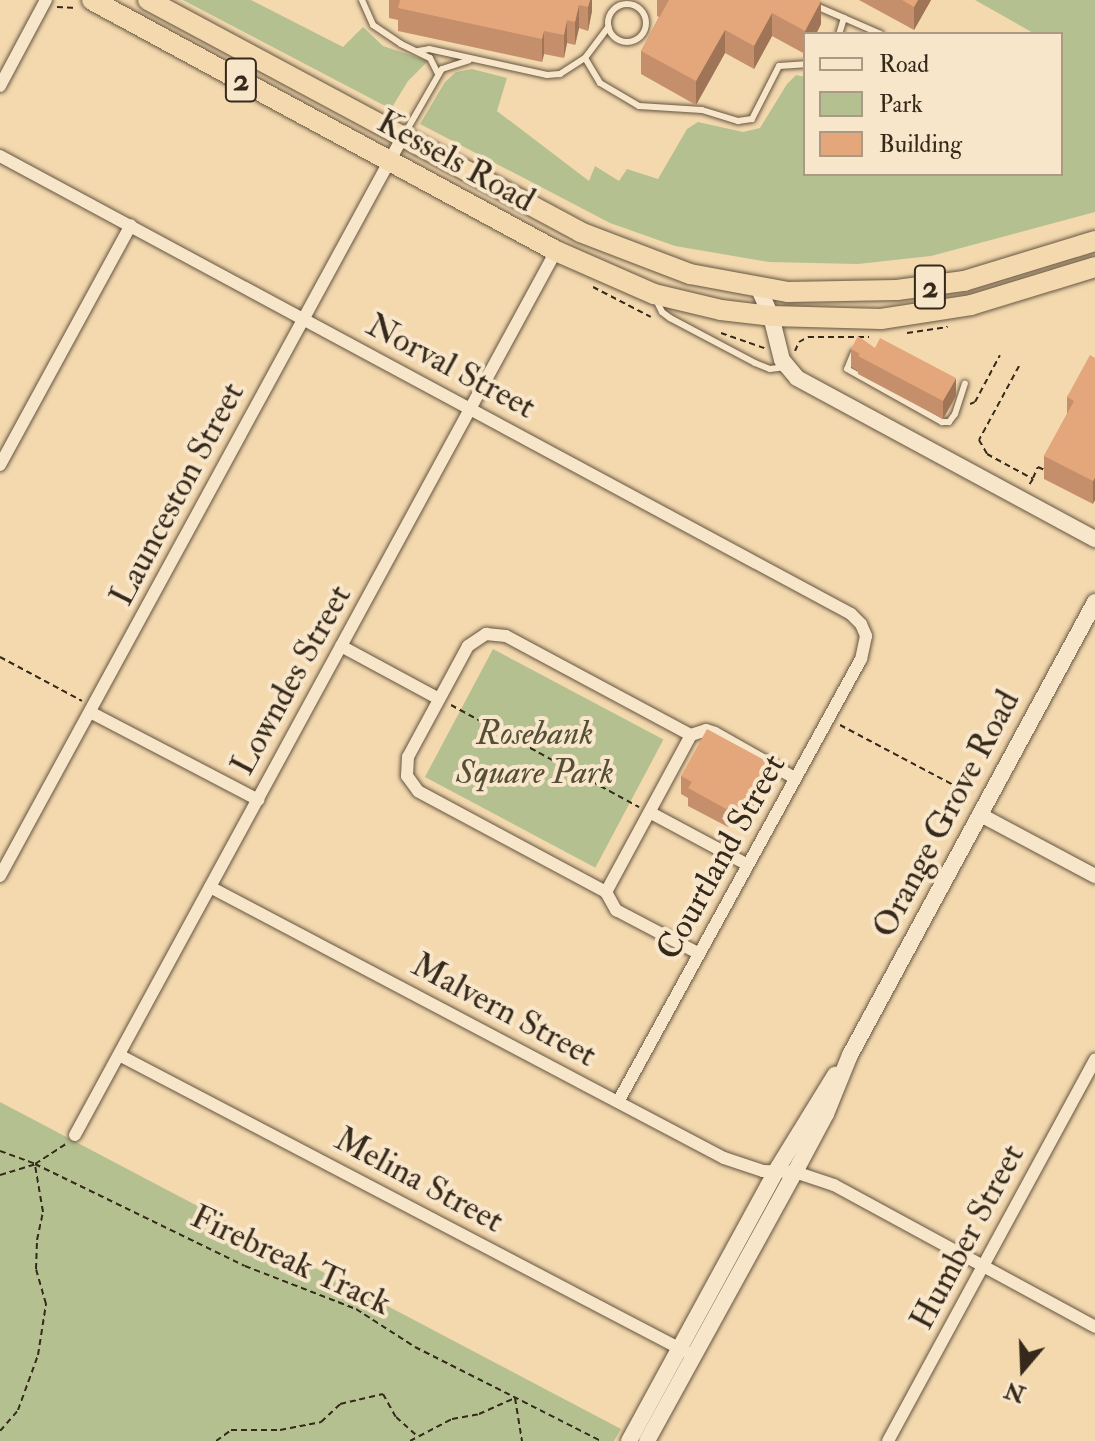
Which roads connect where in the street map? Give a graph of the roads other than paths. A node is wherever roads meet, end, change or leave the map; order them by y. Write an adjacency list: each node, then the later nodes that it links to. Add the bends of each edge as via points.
1 (46, 0): 15 (street)
2 (92, 0): 18 (highway, Kessels Road / 2)
3 (148, 0): 16 (highway, Kessels Road / 2)
4 (362, 0): 10 (lane, via 373,25)
5 (802, 0): 6 (lane)
6 (844, 18): 8 (lane); 9 (lane)
7 (608, 27): 7 (lane, via 609,15 625,4 638,8 645,18 645,30 631,41 620,40); 11 (lane)
8 (840, 32)
9 (876, 32)
10 (418, 51): 12 (lane); 14 (lane, via 430,58)
11 (585, 58): 12 (lane, via 573,68 547,75); 13 (lane, via 600,83 639,106 702,110 738,121 752,119 779,66)
12 (471, 60): 14 (lane, via 448,65)
13 (803, 64)
14 (438, 74): 16 (lane)
15 (0, 86)
16 (402, 138): 18 (street, Launceston Street); 23 (highway, Kessels Road / 2, via 615,248 690,274)
17 (0, 156): 19 (street, Norval Street)
18 (389, 160): 21 (highway, Kessels Road / 2); 26 (street, Launceston Street)
19 (131, 225): 26 (street, Norval Street); 31 (street)
20 (1095, 241): 23 (highway, 2, via 929,287 829,294)
21 (556, 251): 24 (highway, Kessels Road / 2); 30 (street, Lowndes Street)
22 (1095, 267): 25 (highway, 2, via 991,300 912,316 854,321)
23 (759, 289): 25 (main road)
24 (654, 294): 25 (highway, 2); 28 (lane, Kessels Road, via 670,318 764,367)
25 (771, 316): 28 (main road)
26 (304, 319): 30 (street, Norval Street); 37 (street, Launceston Street)
27 (870, 350): 29 (lane, via 855,351 847,369 942,422 955,414)
28 (786, 367): 32 (main road, Kessels Road, via 804,383)
29 (965, 384)
30 (471, 409): 34 (street, Norval Street, via 851,614); 35 (street, Lowndes Street)
31 (0, 465)
32 (1095, 539)
33 (1095, 602): 41 (main road, Orange Grove Road)
34 (866, 636): 39 (street, Courtland Street, via 861,659)
35 (341, 646): 36 (street); 40 (street, Lowndes Street)
36 (439, 699): 38 (street, via 468,646 498,633); 47 (street, via 408,757 411,784)
37 (90, 712): 40 (street); 44 (street, Launceston Street)
38 (691, 735): 39 (street, via 715,733); 42 (street)
39 (795, 778): 43 (street, Courtland Street)
40 (258, 800): 46 (street, Lowndes Street)
41 (983, 808): 45 (street); 50 (main road, Orange Grove Road)
42 (651, 813): 43 (street); 47 (street)
43 (746, 864): 48 (street, Courtland Street)
44 (0, 876)
45 (1095, 876)
46 (210, 887): 49 (street, Lowndes Street); 52 (street, Malvern Street)
47 (606, 892): 48 (street, via 616,910)
48 (698, 953): 52 (street, Courtland Street)
49 (119, 1055): 53 (street, Lowndes Street); 58 (street, Melina Street)
50 (850, 1055): 54 (main road, Orange Grove Road); 55 (main road, Orange Grove Road)
51 (1095, 1060): 56 (street, Humber Street)
52 (618, 1102): 54 (street, Malvern Street, via 724,1158)
53 (75, 1135)
54 (776, 1171): 55 (street, Malvern Street); 58 (main road, Orange Grove Road)
55 (795, 1172): 56 (street, Malvern Street, via 862,1199); 58 (main road, Orange Grove Road)
56 (983, 1267): 57 (street, Malvern Street); 61 (street, Humber Street)
57 (1095, 1327)
58 (687, 1353): 59 (main road, Orange Grove Road); 60 (main road, Orange Grove Road)
59 (629, 1441)
60 (647, 1441)
61 (889, 1441)

